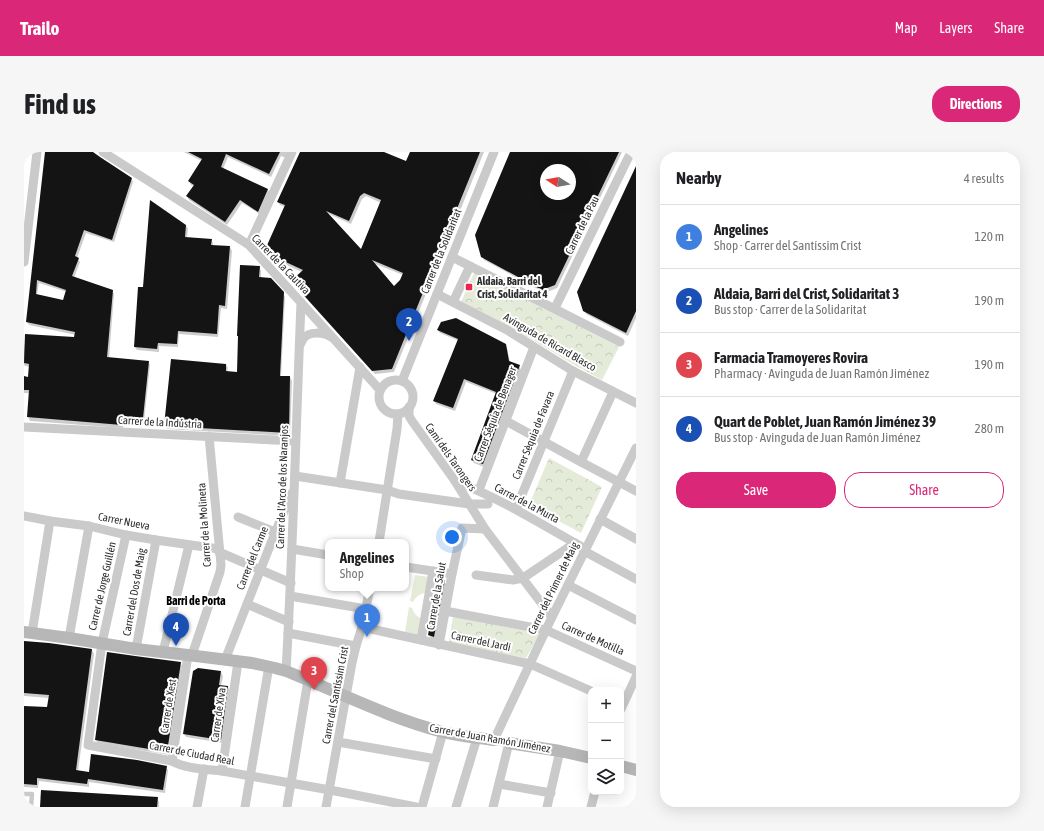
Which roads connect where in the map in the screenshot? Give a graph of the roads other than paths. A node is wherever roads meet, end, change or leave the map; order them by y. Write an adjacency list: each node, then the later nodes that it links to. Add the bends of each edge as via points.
1 (37, 152): 8 (street)
2 (103, 152): 6 (street, Carrer de la Cautiva)
3 (292, 152): 6 (street)
4 (494, 152): 7 (street, Carrer de la Solidaritat)
5 (631, 152): 13 (street, Carrer de la Pau)
6 (249, 245): 12 (street, Carrer de la Cautiva)
7 (452, 257): 9 (street); 10 (street, Carrer de la Solidaritat)
8 (24, 262)
9 (470, 266): 11 (street); 13 (street)
10 (437, 294): 11 (street, Avinguda de Ricard Blasco); 20 (street, Carrer de la Solidaritat)
11 (453, 302): 17 (street, Avinguda de Ricard Blasco)
12 (301, 303): 14 (street, Carrer de la Cautiva); 16 (street, Carrer de l'Arco de los Naranjos)
13 (555, 308): 15 (street)
14 (332, 337): 16 (street, via 322,333 314,334 303,339); 18 (street, Carrer de la Cautiva)
15 (620, 342)
16 (299, 346): 28 (street, Carrer de l'Arco de los Naranjos)
17 (534, 347): 19 (street, Avinguda de Ricard Blasco); 25 (street, Carrer Sèquia de Benager)
18 (360, 367): 21 (street, Carrer de la Cautiva); 35 (street)
19 (573, 371): 22 (street, Avinguda de Ricard Blasco); 29 (street, Carrer Sèquia de Favara)
20 (402, 381): 21 (street, via 389,381); 24 (street, via 412,392 412,400)
21 (380, 390): 24 (street, via 379,399 382,407 389,412)
22 (613, 392): 23 (street, Avinguda de Ricard Blasco); 31 (street)
23 (636, 403)
24 (403, 411): 33 (street, Camí dels Tarongers); 37 (street, via 397,429)
25 (506, 421): 29 (street); 38 (street, Carrer Sèquia de Benager)
26 (24, 427): 27 (street, Carrer de la Indústria)
27 (209, 436): 28 (street, Carrer de la Indústria); 61 (street, Carrer de la Molineta)
28 (295, 441): 32 (street, Carrer de l'Arco de los Naranjos)
29 (543, 442): 31 (street); 43 (street, Carrer Sèquia de Favara)
30 (636, 448): 34 (street, Carrer del Primer de Maig)
31 (581, 462): 34 (street)
32 (295, 476): 35 (street); 36 (street, Carrer de l'Arco de los Naranjos)
33 (455, 481): 38 (street, Carrer de la Murta); 41 (street, Camí dels Tarongers)
34 (619, 482): 39 (street); 48 (street, Carrer del Primer de Maig)
35 (340, 483): 37 (street)
36 (294, 488): 46 (street, Carrer del Carme); 50 (street, Carrer de l'Arco de los Naranjos)
37 (387, 490): 41 (street); 55 (street)
38 (479, 490): 40 (street, Carrer de la Murta)
39 (636, 491)
40 (498, 501): 42 (street); 43 (street, Carrer de la Murta)
41 (469, 504): 42 (street); 47 (street, Camí dels Tarongers)
42 (488, 504): 47 (street)
43 (516, 509): 58 (street, Carrer de la Murta)
44 (24, 516): 49 (street, Carrer Nueva)
45 (238, 517): 53 (street)
46 (281, 519): 50 (street); 53 (street, Carrer del Carme)
47 (479, 519): 52 (street, Camí dels Tarongers)
48 (600, 519): 56 (street); 62 (street, Carrer del Primer de Maig)
49 (50, 521): 51 (street, Carrer Nueva); 83 (street)
50 (293, 524): 60 (street, Carrer de l'Arco de los Naranjos)
51 (89, 526): 54 (street, Carrer Nueva); 85 (street)
52 (485, 529): 67 (street, Carrer de la Salut, via 462,528); 69 (street, Camí dels Tarongers)
53 (275, 532): 65 (street, Carrer del Carme)
54 (126, 535): 57 (street, Carrer Nueva); 87 (street, Carrer de Jorge Guillén)
55 (379, 539)
56 (636, 539)
57 (156, 540): 59 (street, Carrer Nueva); 90 (street, Carrer del Dos de Maig)
58 (575, 543): 62 (street, Carrer de la Murta); 69 (street)
59 (189, 545): 61 (street, Carrer Nueva); 91 (street)
60 (292, 549): 63 (street); 71 (street, Carrer de l'Arco de los Naranjos)
61 (219, 551): 65 (street, Carrer Nueva); 92 (street, Carrer de la Molineta, via 220,572)
62 (584, 551): 70 (street, Carrer de la Murta); 72 (street, Carrer del Primer de Maig)
63 (325, 554)
64 (409, 567): 66 (street)
65 (260, 570): 71 (street, Carrer Nueva); 75 (street, Carrer del Carme)
66 (433, 571): 67 (street); 86 (street)
67 (452, 574): 77 (street, Carrer de la Salut)
68 (476, 575): 69 (street, via 513,580)
69 (522, 578): 78 (street, Camí dels Tarongers)
70 (636, 579)
71 (291, 583): 74 (street, Carrer de l'Arco de los Naranjos)
72 (568, 585): 78 (street, Carrer del Primer de Maig); 79 (street)
73 (369, 591): 76 (street, Carrer del Santíssim Crist)
74 (290, 596): 76 (street); 80 (street, Carrer de l'Arco de los Naranjos)
75 (247, 604): 80 (street); 93 (street, Carrer del Carme)
76 (366, 609): 81 (street, Carrer del Santíssim Crist)
77 (445, 611): 82 (street, Carrer de Motilla); 88 (street, Carrer de la Salut)
78 (552, 617): 82 (street, Carrer del Primer de Maig)
79 (636, 620)
80 (289, 622): 84 (street, Carrer de l'Arco de los Naranjos)
81 (362, 627): 86 (street, Carrer del Jardí); 89 (street, Carrer del Santíssim Crist)
82 (546, 630): 95 (street, Carrer del Primer de Maig); 98 (street, Carrer de Motilla)
83 (28, 633): 85 (street, Carrer de Juan Ramón Jiménez)
84 (288, 633): 89 (street); 97 (street, Carrer de l'Arco de los Naranjos)
85 (69, 638): 87 (street, Carrer de Juan Ramón Jiménez)
86 (421, 640): 88 (street, Carrer del Jardí)
87 (102, 643): 90 (street, Carrer de Juan Ramón Jiménez); 112 (street, Carrer de Ciudad Real, via 88,745)
88 (439, 645): 95 (street, Carrer del Jardí)
89 (356, 646): 102 (street, Carrer del Santíssim Crist)
90 (136, 649): 91 (street, Carrer de Juan Ramón Jiménez)
91 (163, 652): 92 (street, Carrer de Juan Ramón Jiménez)
92 (190, 655): 93 (street, Carrer de Juan Ramón Jiménez); 112 (street, Carrer de Xest)
93 (225, 660): 94 (street, Carrer de Juan Ramón Jiménez)
94 (238, 662): 96 (street, Carrer de Juan Ramón Jiménez); 116 (street, Carrer de Xiva)
95 (530, 664): 101 (street, Carrer del Jardí); 106 (street, Carrer del Primer de Maig)
96 (269, 666): 97 (street, Carrer de Juan Ramón Jiménez); 117 (street)
97 (286, 671): 100 (street, Carrer de Juan Ramón Jiménez)
98 (636, 671)
99 (636, 678): 103 (street)
100 (308, 680): 102 (street, Carrer de Juan Ramón Jiménez); 118 (street)
101 (588, 690)
102 (346, 696): 104 (street, Carrer de Juan Ramón Jiménez); 107 (street, Carrer del Santíssim Crist)
103 (624, 702)
104 (444, 732): 105 (street, Carrer de Juan Ramón Jiménez); 111 (street)
105 (477, 738): 106 (street, Carrer de Juan Ramón Jiménez); 131 (street)
106 (494, 740): 108 (street, Carrer de Juan Ramón Jiménez)
107 (338, 742): 111 (street); 120 (street, Carrer del Santíssim Crist)
108 (509, 743): 109 (street, Carrer de Juan Ramón Jiménez); 119 (street)
109 (560, 751): 110 (street, Carrer de Juan Ramón Jiménez); 121 (street)
110 (588, 757)
111 (436, 759): 130 (street)
112 (172, 761): 114 (street, Carrer de Ciudad Real, via 179,765)
113 (624, 767): 115 (street)
114 (204, 769): 116 (street, Carrer de Ciudad Real); 125 (street)
115 (636, 770)
116 (222, 771): 117 (street, Carrer de Ciudad Real)
117 (251, 776): 118 (street, Carrer de Ciudad Real); 126 (street)
118 (291, 783): 120 (street, Carrer de Ciudad Real); 127 (street)
119 (499, 784): 121 (street); 132 (street)
120 (330, 790): 128 (street, Carrer del Santíssim Crist); 129 (street, Carrer de Ciudad Real)
121 (551, 793): 133 (street)
122 (24, 794): 124 (lane, via 32,794)
123 (594, 795): 134 (street)
124 (31, 807)
125 (197, 807)
126 (245, 807)
127 (287, 807)
128 (326, 807)
129 (416, 807)
130 (422, 807)
131 (456, 807)
132 (493, 807)
133 (547, 807)
134 (591, 807)

